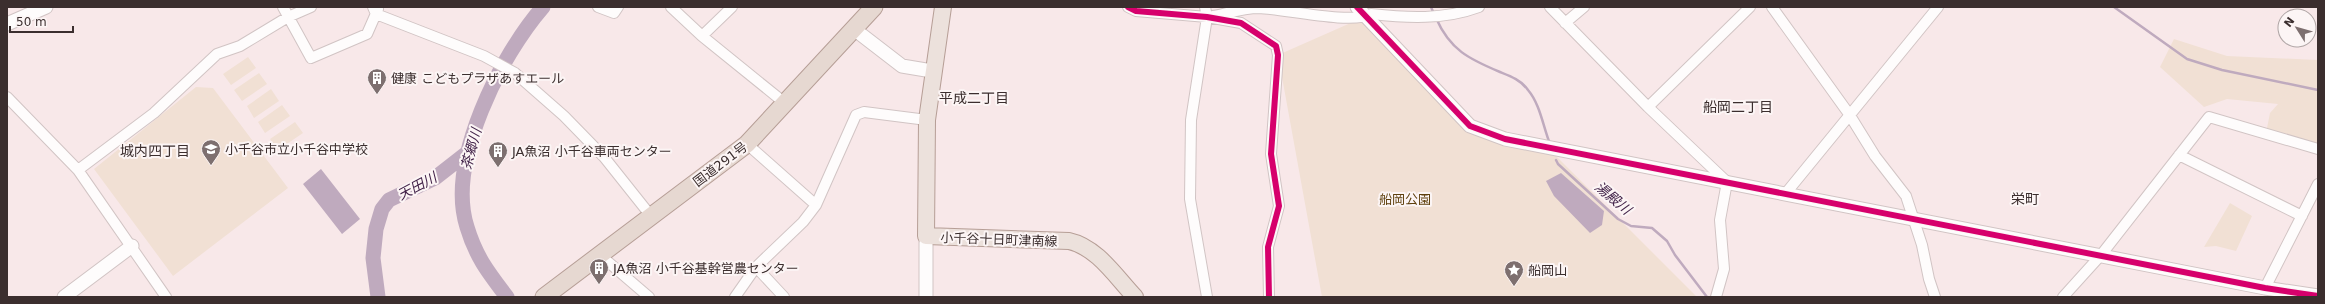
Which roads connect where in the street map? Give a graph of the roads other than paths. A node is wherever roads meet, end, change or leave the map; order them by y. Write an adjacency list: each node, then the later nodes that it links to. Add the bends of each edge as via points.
1 (46, 7): 23 (street)
2 (283, 7): 20 (street)
3 (311, 7): 20 (street)
4 (598, 7): 5 (street, via 614,13)
5 (618, 7)
6 (671, 7): 25 (street)
7 (732, 7): 25 (street)
8 (874, 7): 24 (highway, 国道291号)
9 (943, 7): 26 (main road, 小千谷十日町津南線)
10 (1128, 7): 19 (street, via 1136,11)
11 (1357, 7): 21 (street)
12 (1479, 7): 21 (street, via 1464,12 1410,18 1371,14)
13 (1550, 7): 22 (street)
14 (1584, 7): 22 (street)
15 (1750, 7): 29 (street)
16 (1772, 7): 30 (street)
17 (1938, 7): 30 (street)
18 (376, 9): 20 (street, via 368,34 311,58); 40 (street, via 484,56 515,73 564,116 604,157)
19 (1206, 12): 21 (street, via 1257,8 1337,17); 58 (street, via 1191,120 1190,199); 59 (street, via 1240,23 1276,46 1278,55 1271,154 1278,206 1268,247)
20 (288, 17): 35 (street, via 240,46 217,54 154,113)
21 (1366, 17): 36 (street, via 1470,126 1505,139)
22 (1565, 23): 29 (street)
23 (7, 24)
24 (854, 29): 26 (street, via 902,66); 28 (highway, 国道291号)
25 (702, 36): 28 (street)
26 (932, 71): 31 (main road, 小千谷十日町津南線)
27 (7, 96): 35 (street)
28 (786, 104): 32 (highway, 国道291号)
29 (1648, 107): 36 (street)
30 (1849, 114): 38 (street); 42 (street, via 1875,156 1906,196)
31 (927, 120): 39 (street, via 864,112 856,115); 43 (main road, 小千谷十日町津南線)
32 (747, 144): 39 (street); 40 (highway, 国道291号)
33 (2318, 149): 34 (street, via 2209,117)
34 (2179, 155): 41 (street); 46 (street)
35 (78, 170): 44 (street)
36 (1727, 182): 38 (street); 60 (street, via 1720,220 1724,269)
37 (2318, 184): 41 (street)
38 (1786, 193): 42 (street)
39 (816, 205): 47 (street, via 803,222)
40 (651, 216): 45 (highway, 国道291号)
41 (2302, 216): 48 (street)
42 (1914, 218): 46 (street); 61 (street)
43 (926, 236): 56 (street); 57 (main road, 小千谷十日町津南線, via 1069,241 1080,244 1090,250)
44 (132, 246): 50 (street); 51 (street)
45 (600, 255): 52 (highway, 国道291号); 53 (street)
46 (2101, 255): 48 (street); 62 (street)
47 (756, 267): 54 (street); 55 (street)
48 (2265, 288): 49 (street)
49 (2309, 296)
50 (64, 297)
51 (166, 297)
52 (544, 297)
53 (649, 297)
54 (735, 297)
55 (784, 297)
56 (926, 297)
57 (1135, 297)
58 (1207, 297)
59 (1269, 297)
60 (1716, 297)
61 (1935, 297)
62 (2063, 297)

